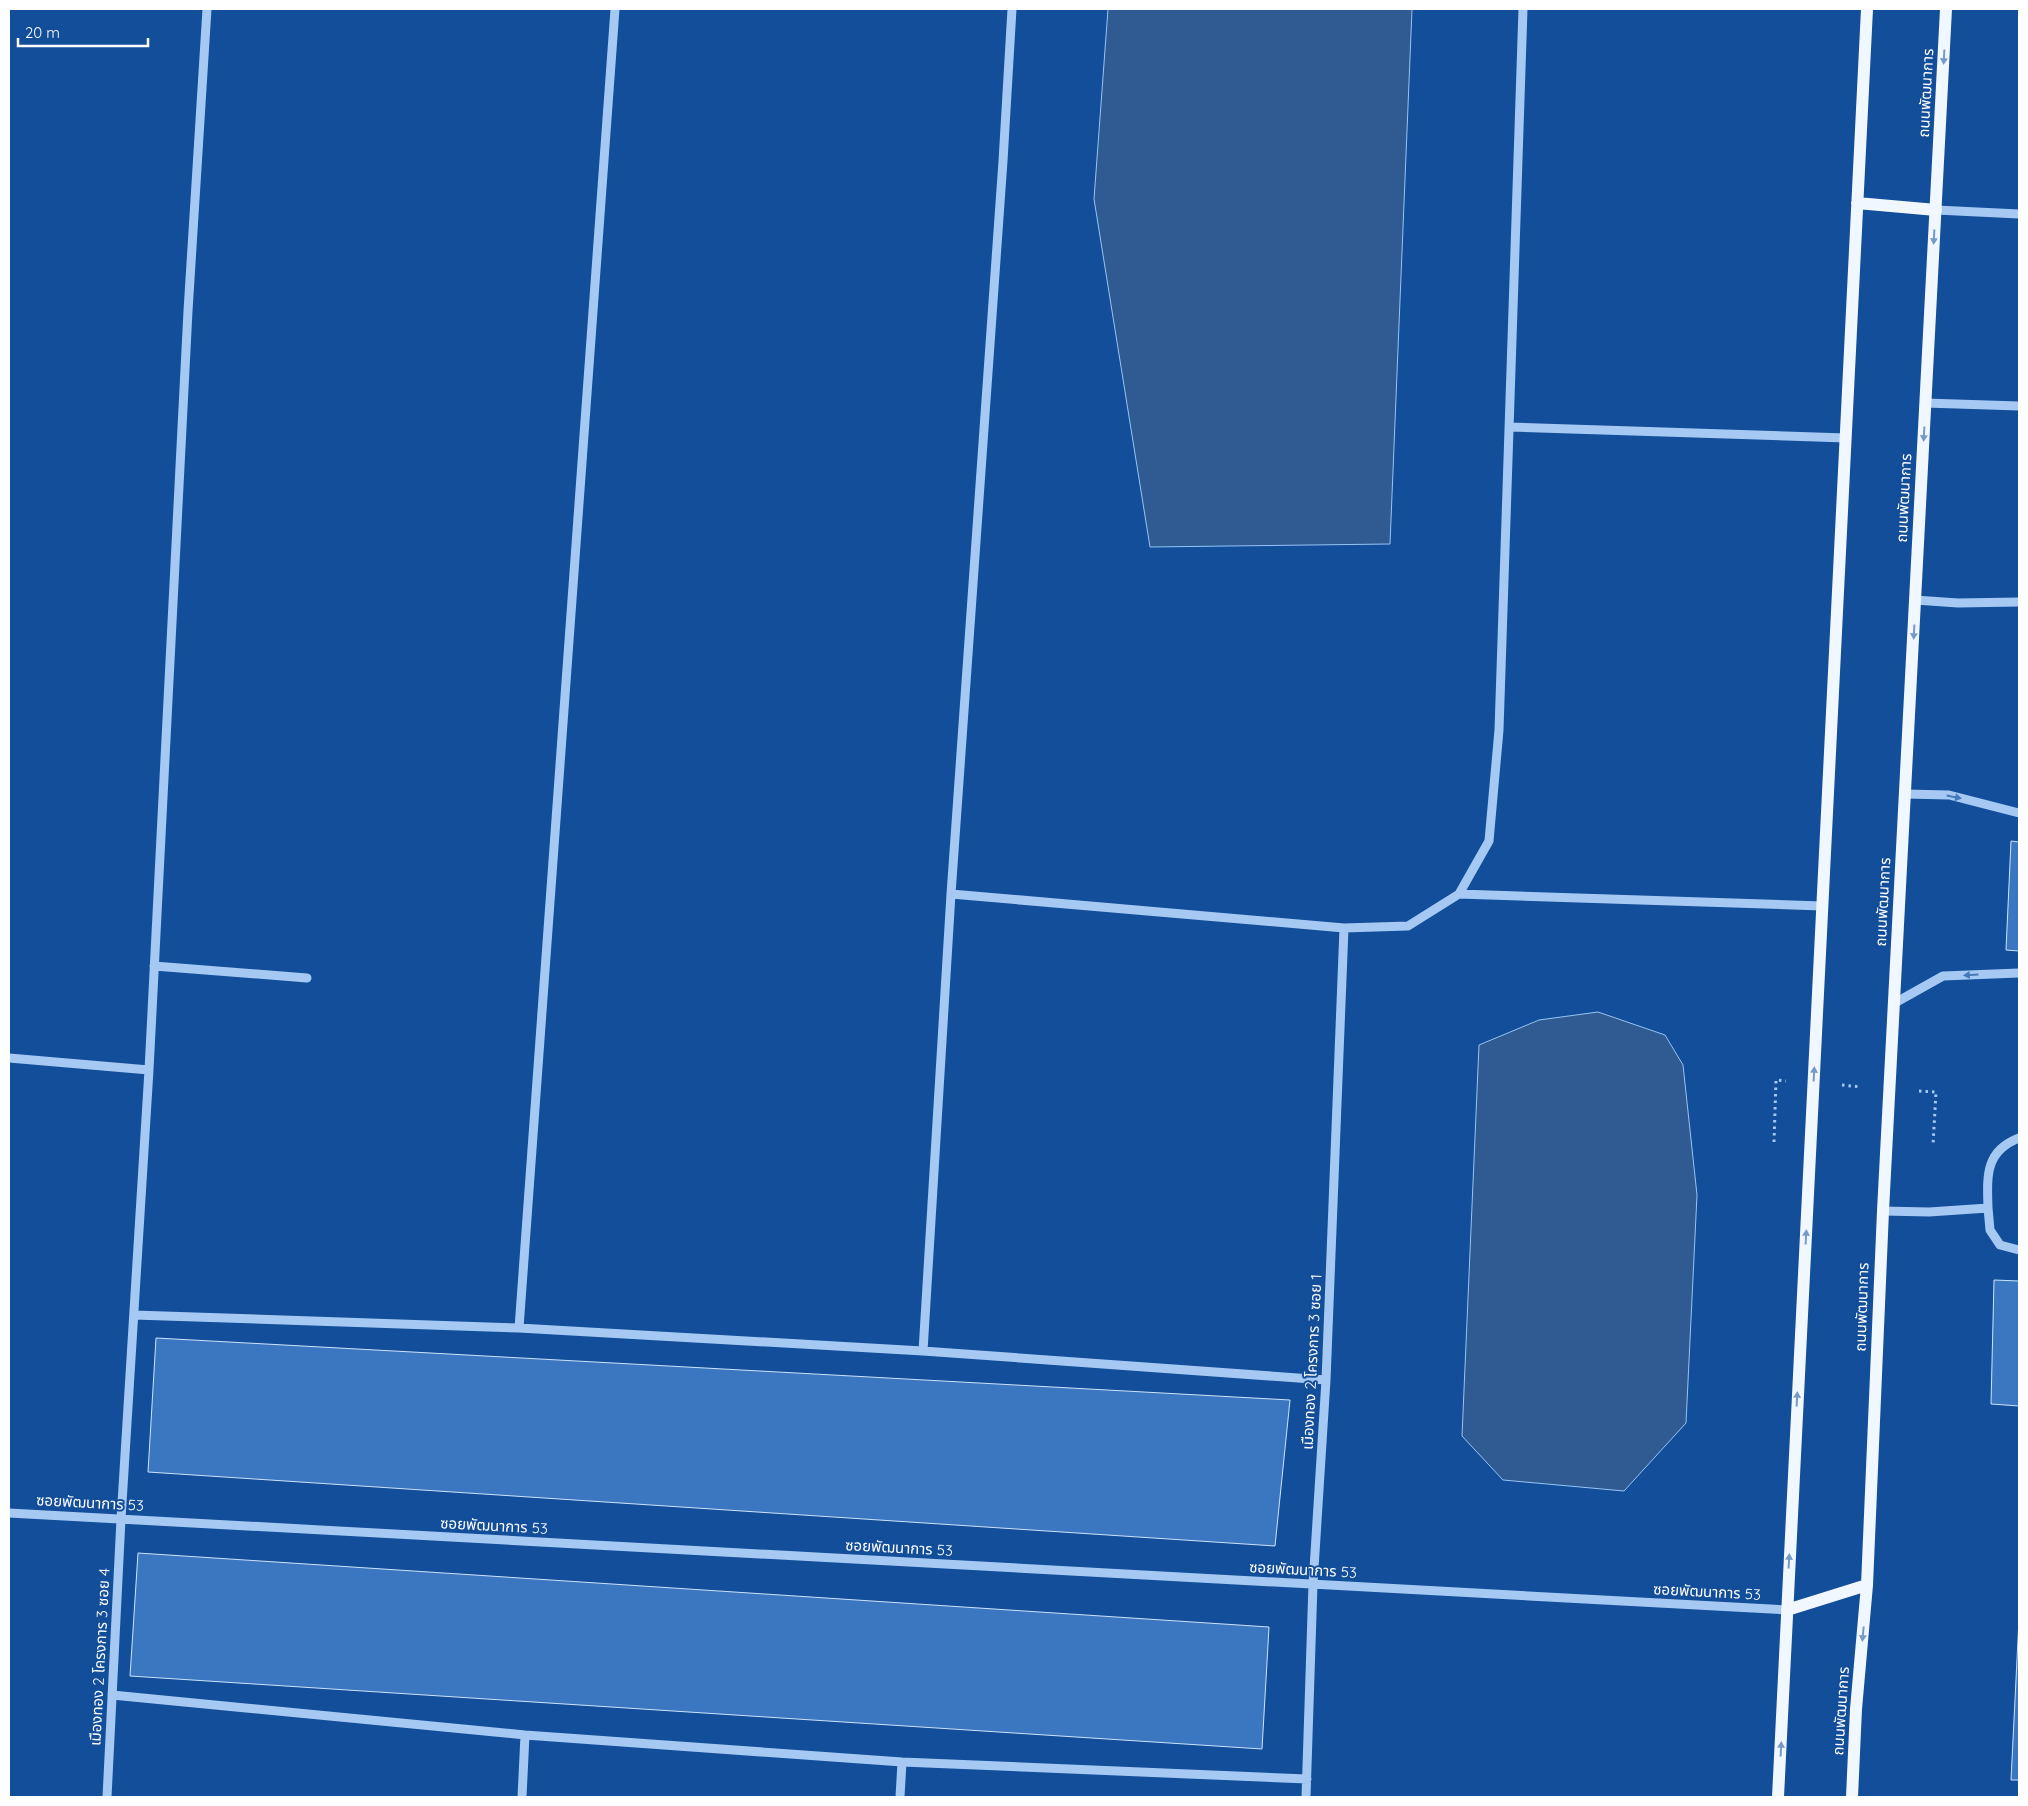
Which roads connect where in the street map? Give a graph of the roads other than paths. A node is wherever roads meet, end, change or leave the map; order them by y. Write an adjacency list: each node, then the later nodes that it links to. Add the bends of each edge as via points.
1 (207, 9): 22 (street, เมืองทอง 2 โครงการ 3 ซอย 4)
2 (615, 9): 33 (street)
3 (1012, 9): 18 (street)
4 (1523, 9): 12 (street)
5 (1867, 9): 7 (main road)
6 (1946, 9): 8 (main road, ถนนพัฒนาการ, one-way to 8)
7 (1857, 203): 8 (main road); 13 (main road)
8 (1936, 210): 9 (street); 10 (main road, ถนนพัฒนาการ, one-way to 10)
9 (2019, 214)
10 (1925, 404): 11 (street); 14 (main road, ถนนพัฒนาการ, one-way to 14)
11 (2019, 406)
12 (1510, 427): 13 (street); 19 (street, via 1499,730 1489,841)
13 (1846, 438): 20 (main road)
14 (1915, 600): 15 (street); 16 (main road, ถนนพัฒนาการ, one-way to 16)
15 (2019, 602)
16 (1905, 794): 17 (street, one-way to 17, via 1949,796); 25 (main road, ถนนพัฒนาการ)
17 (2019, 813)
18 (951, 894): 21 (street); 34 (street)
19 (1459, 894): 20 (street); 21 (street, via 1408,926)
20 (1822, 906): 40 (main road, one-way to 20)
21 (1344, 928): 35 (street, เมืองทอง 2 โครงการ 3 ซอย 1)
22 (154, 966): 24 (street); 27 (street, เมืองทอง 2 โครงการ 3 ซอย 4)
23 (2019, 972): 25 (street, one-way to 25, via 1942,976)
24 (307, 978)
25 (1894, 1004): 30 (main road, ถนนพัฒนาการ)
26 (9, 1058): 27 (street)
27 (149, 1070): 32 (street, เมืองทอง 2 โครงการ 3 ซอย 4)
28 (2019, 1138): 29 (street, via 2006,1143 1992,1161 1987,1174)
29 (1988, 1208): 30 (street); 31 (street, via 1990,1230 2000,1245)
30 (1882, 1211): 39 (main road, ถนนพัฒนาการ)
31 (2019, 1250)
32 (134, 1315): 33 (street); 37 (street, เมืองทอง 2 โครงการ 3 ซอย 4)
33 (520, 1328): 34 (street)
34 (923, 1351): 35 (street)
35 (1326, 1380): 38 (street, เมืองทอง 2 โครงการ 3 ซอย 1)
36 (9, 1513): 37 (street, ซอยพัฒนาการ 53)
37 (121, 1519): 38 (street, ซอยพัฒนาการ 53); 41 (street, เมืองทอง 2 โครงการ 3 ซอย 4)
38 (1313, 1584): 40 (street, ซอยพัฒนาการ 53); 44 (street, เมืองทอง 2 โครงการ 3 ซอย 1)
39 (1867, 1585): 40 (main road); 50 (main road, ถนนพัฒนาการ, one-way to 50)
40 (1787, 1610): 49 (main road, one-way to 40)
41 (112, 1695): 42 (street); 45 (street, เมืองทอง 2 โครงการ 3 ซอย 4)
42 (525, 1735): 43 (street); 46 (street)
43 (902, 1762): 44 (street); 47 (street)
44 (1307, 1779): 48 (street, เมืองทอง 2 โครงการ 3 ซอย 1)
45 (107, 1797)
46 (522, 1797)
47 (900, 1797)
48 (1306, 1797)
49 (1778, 1797)
50 (1852, 1797)

